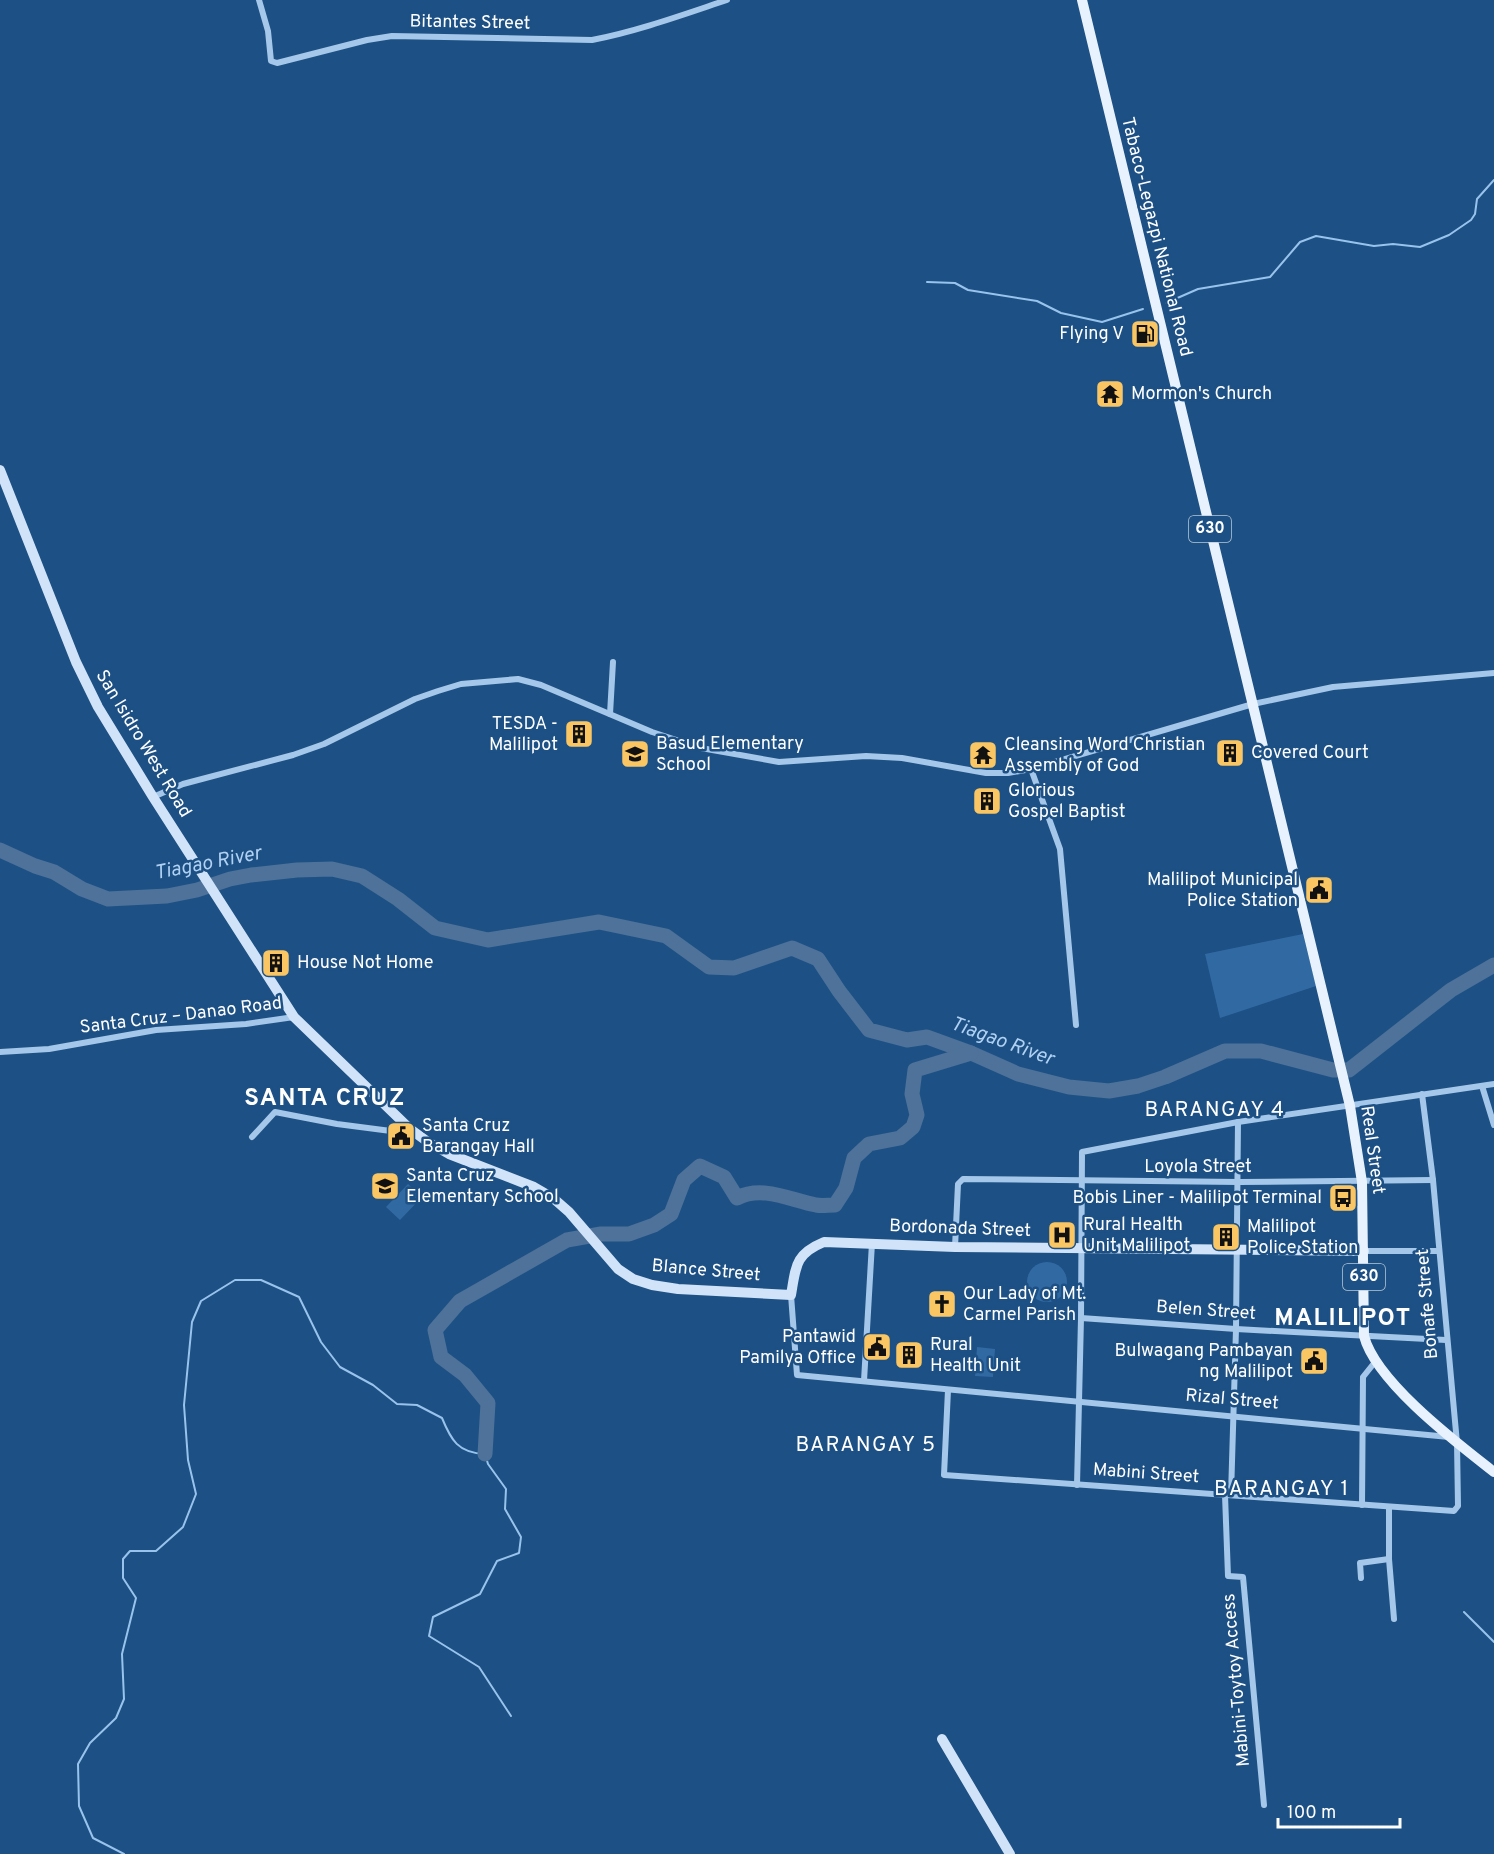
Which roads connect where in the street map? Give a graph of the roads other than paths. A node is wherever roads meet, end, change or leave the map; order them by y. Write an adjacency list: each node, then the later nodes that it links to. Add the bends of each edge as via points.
1 (259, 0): 2 (street, Bitantes Street, via 271,61 277,63 393,36 592,40)
2 (727, 0)
3 (1082, 0): 7 (main road, Tabaco-Legazpi National Road / 630)
4 (0, 470): 10 (street, San Isidro West Road, via 76,662 98,707)
5 (613, 662): 8 (street)
6 (1494, 673): 7 (street, via 1334,687)
7 (1253, 704): 9 (street); 14 (main road, Tabaco-Legazpi National Road / 630)
8 (610, 714): 9 (street, via 682,743 779,762 866,756 902,758 986,773); 10 (street, via 530,681 461,684 415,699 324,744 183,784)
9 (1031, 769): 12 (street, via 1060,849)
10 (153, 797): 11 (street, San Isidro West Road)
11 (294, 1017): 13 (street, Santa Cruz – Danao Road, via 156,1030 49,1049); 21 (street, San Isidro West Road)
12 (1076, 1024)
13 (0, 1052)
14 (1343, 1077): 18 (main road, Real Street / 630)
15 (1494, 1084): 16 (street)
16 (1482, 1086): 17 (street); 20 (street)
17 (1422, 1094): 18 (street); 23 (street, Bonafe Street)
18 (1350, 1106): 19 (street); 26 (main road, Real Street / 630)
19 (1238, 1122): 24 (street, via 1082,1152); 25 (street)
20 (1494, 1125)
21 (417, 1134): 22 (street, via 275,1112); 33 (street, Blance Street, via 449,1154 534,1186 569,1212 618,1269 633,1279 678,1289)
22 (252, 1137)
23 (1433, 1179): 26 (street, Loyola Street); 32 (street, Bonafe Street)
24 (1082, 1181): 25 (street, Loyola Street); 28 (street, Loyola Street, via 963,1179 958,1185); 29 (street)
25 (1239, 1182): 26 (street, Loyola Street); 30 (street)
26 (1362, 1182): 31 (main road, Real Street / 630)
27 (872, 1243): 28 (street, Bordonada Street); 33 (street, Bordonada Street, via 824,1242 808,1249 800,1258); 39 (street)
28 (955, 1247): 29 (street, Bordonada Street)
29 (1082, 1249): 30 (street, Bordonada Street); 34 (street)
30 (1238, 1251): 31 (street, Bordonada Street); 35 (street)
31 (1364, 1251): 32 (street); 36 (main road, Real Street / 630)
32 (1439, 1251): 37 (street, Bonafe Street)
33 (791, 1295): 39 (street, Rizal Street, via 797,1375)
34 (1081, 1318): 35 (street, Belen Street); 41 (street)
35 (1236, 1329): 36 (street, Belen Street); 42 (street)
36 (1364, 1336): 37 (street, Belen Street); 38 (main road, Real Street / 630)
37 (1446, 1340): 44 (street, Bonafe Street)
38 (1375, 1362): 43 (street, via 1363,1377); 44 (main road, Real Street / 630)
39 (864, 1381): 40 (street, Rizal Street)
40 (948, 1390): 41 (street, Rizal Street); 46 (street, Mabini Street, via 944,1475)
41 (1080, 1401): 42 (street, Rizal Street); 46 (street)
42 (1233, 1415): 43 (street, Rizal Street); 47 (street)
43 (1362, 1428): 44 (street, Rizal Street); 48 (street)
44 (1453, 1440): 45 (main road, 630); 50 (street, Bonafe Street, via 1458,1506)
45 (1494, 1472)
46 (1077, 1485): 47 (street, Mabini Street)
47 (1228, 1495): 48 (street, Mabini Street); 55 (street, Mabini-Toytoy Access, via 1228,1576 1243,1577)
48 (1362, 1505): 49 (street, Mabini Street)
49 (1389, 1507): 50 (street, Mabini Street); 51 (street)
50 (1454, 1510)
51 (1389, 1559): 52 (street, via 1360,1563); 53 (street)
52 (1361, 1578)
53 (1394, 1619)
54 (942, 1739): 56 (street)
55 (1264, 1805)
56 (1010, 1854)

